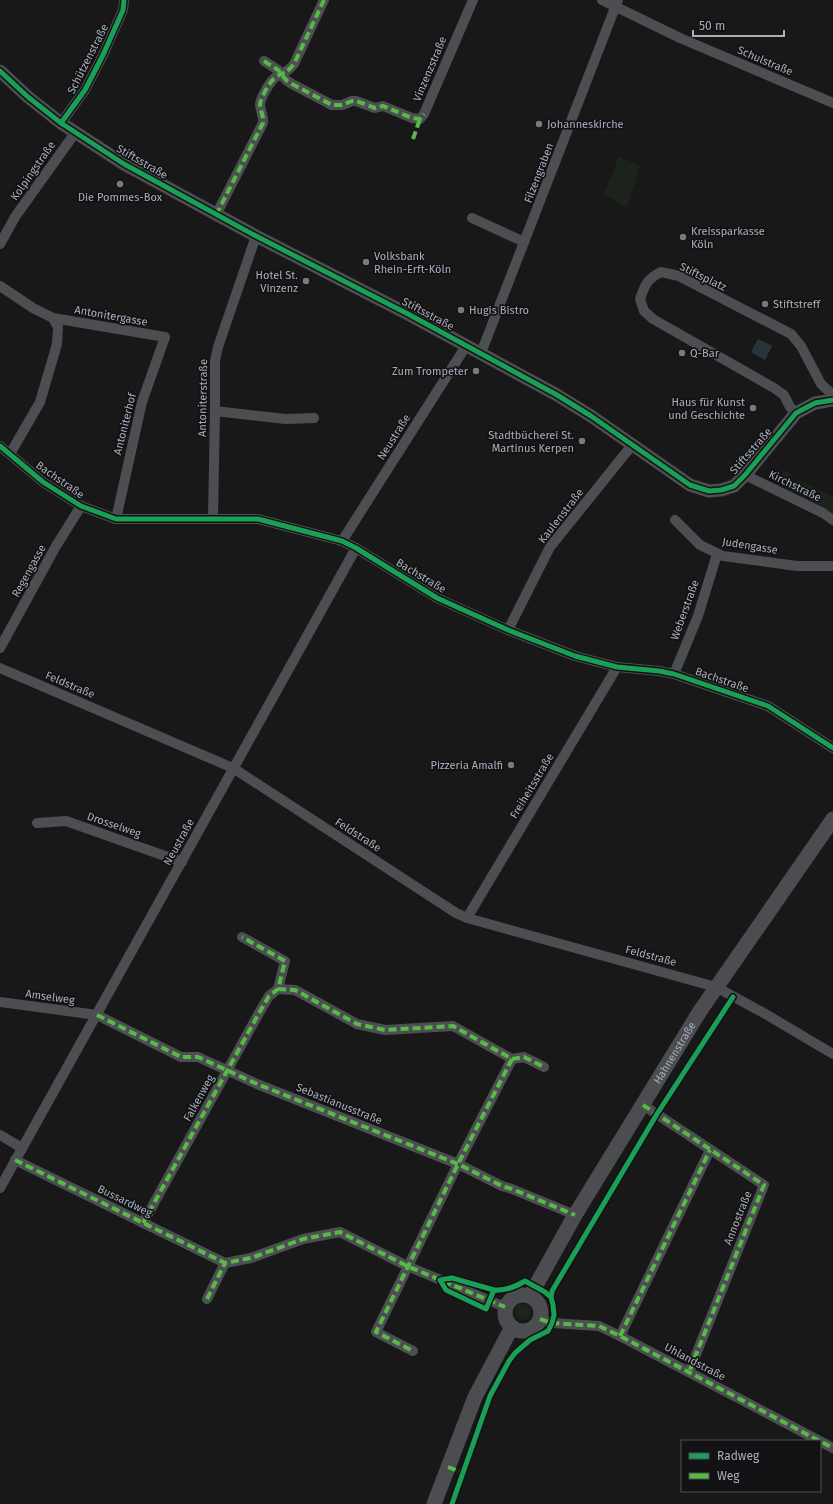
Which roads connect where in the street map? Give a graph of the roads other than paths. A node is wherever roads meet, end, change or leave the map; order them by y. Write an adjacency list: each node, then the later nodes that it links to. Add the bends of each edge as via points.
1 (124, 0): 10 (street, Schützenstraße, via 123,10 103,55 85,90)
2 (324, 0): 8 (street, via 294,64)
3 (473, 0): 8 (street, Vinzenzstraße, via 420,119 383,106 375,108 356,101 332,105 292,84)
4 (602, 0): 5 (street, Schulstraße)
5 (617, 3): 9 (street, Schulstraße, via 680,38); 15 (street, Filzengraben)
6 (264, 61): 8 (street, Vinzenzstraße)
7 (0, 71): 10 (street, Stiftsstraße)
8 (282, 75): 12 (street, via 271,82 261,100 264,123)
9 (833, 103)
10 (61, 123): 11 (street, Stiftsstraße)
11 (75, 133): 12 (street, Stiftsstraße, via 124,164); 16 (street, Kolpingstraße, via 15,217)
12 (216, 215): 14 (street, Stiftsstraße)
13 (472, 218): 15 (street)
14 (256, 236): 20 (street, Stiftsstraße); 24 (street, Antoniterstraße, via 218,347 215,361)
15 (524, 242): 21 (street, Filzengraben)
16 (0, 244)
17 (0, 286): 18 (street)
18 (53, 318): 19 (street, Antonitergasse); 29 (street, via 58,327 57,344 40,402)
19 (165, 337): 33 (street, Antoniterhof, via 142,402)
20 (466, 346): 21 (street, Stiftsstraße); 36 (street, Neustraße)
21 (481, 353): 27 (street, Stiftsstraße, via 558,395)
22 (833, 395): 25 (street, Stiftsplatz, via 821,384 801,346 790,334 679,276 661,272 652,277 645,285 640,299 644,311 653,319 774,388 784,395)
23 (833, 400): 25 (street, Stiftsstraße, via 815,403)
24 (215, 411): 26 (street, via 285,419); 32 (street, Antoniterstraße)
25 (796, 413): 30 (street, Stiftsstraße)
26 (314, 418)
27 (633, 444): 30 (street, Stiftsstraße, via 690,485 701,490 734,486); 40 (street, Kaulenstraße, via 550,547)
28 (0, 446): 29 (street, Bachstraße)
29 (10, 454): 31 (street, Bachstraße, via 43,482)
30 (745, 475): 35 (street, Kirchstraße)
31 (81, 506): 33 (street, Bachstraße); 41 (street, Regengasse)
32 (213, 518): 33 (street, Bachstraße); 36 (street, Bachstraße, via 258,518)
33 (116, 519)
34 (675, 520): 38 (street, Judengasse, via 700,545)
35 (833, 520)
36 (342, 540): 37 (street, Bachstraße)
37 (356, 548): 40 (street, Bachstraße, via 437,598); 47 (street, Neustraße)
38 (717, 554): 39 (street, Judengasse, via 797,566); 44 (street, Weberstraße, via 698,616)
39 (833, 566)
40 (508, 630): 42 (street, Bachstraße, via 575,656)
41 (0, 648)
42 (617, 667): 44 (street, Bachstraße); 51 (street, Freiheitsstraße)
43 (0, 668): 47 (street, Feldstraße)
44 (674, 674): 46 (street, Bachstraße, via 768,706)
45 (833, 734): 46 (street)
46 (830, 746)
47 (234, 768): 50 (street, Neustraße); 51 (street, Feldstraße)
48 (833, 819): 53 (main road, Hahnenstraße)
49 (37, 823): 50 (street, Drosselweg, via 66,821)
50 (182, 862): 56 (street, Neustraße)
51 (467, 918): 53 (street, Feldstraße)
52 (242, 937): 54 (street, Falkenweg, via 285,961)
53 (716, 987): 57 (street, Feldstraße); 61 (main road, Hahnenstraße)
54 (278, 989): 58 (street, via 295,990 356,1024 385,1030 453,1026); 60 (street, Falkenweg, via 269,996)
55 (0, 1002): 56 (street, Amselweg)
56 (97, 1015): 60 (street, Sebastianusstraße, via 181,1057 198,1057); 63 (street, Neustraße)
57 (833, 1054)
58 (512, 1059): 59 (street, via 524,1057); 66 (street)
59 (544, 1067)
60 (228, 1071): 66 (street, Sebastianusstraße); 69 (street, Falkenweg)
61 (642, 1105): 64 (street, Annostraße); 68 (main road, Hahnenstraße)
62 (0, 1136): 63 (street)
63 (22, 1148): 65 (street, Neustraße)
64 (710, 1150): 77 (street); 79 (street, Annostraße, via 764,1185)
65 (15, 1160): 67 (street, Neustraße); 69 (street, Bussardweg)
66 (458, 1164): 68 (street, Sebastianusstraße, via 502,1186); 71 (street)
67 (0, 1188)
68 (575, 1215): 72 (main road, Hahnenstraße)
69 (143, 1223): 70 (street, Bussardweg)
70 (225, 1263): 71 (street, via 251,1258 303,1239 340,1232); 73 (street)
71 (407, 1266): 74 (street); 78 (street, via 376,1332)
72 (530, 1296): 74 (main road, via 524,1294 512,1298); 75 (main road, via 539,1306)
73 (207, 1299)
74 (505, 1307): 76 (main road, via 505,1318)
75 (540, 1319): 76 (main road, via 531,1329 525,1331); 77 (street, Uhlandstraße, via 552,1323 599,1326)
76 (512, 1328): 83 (main road, via 474,1397)
77 (620, 1336): 79 (street, Uhlandstraße)
78 (413, 1351)
79 (689, 1372): 80 (street, Uhlandstraße)
80 (818, 1440)
81 (821, 1442): 82 (street, Uhlandstraße)
82 (833, 1448)
83 (434, 1504)

